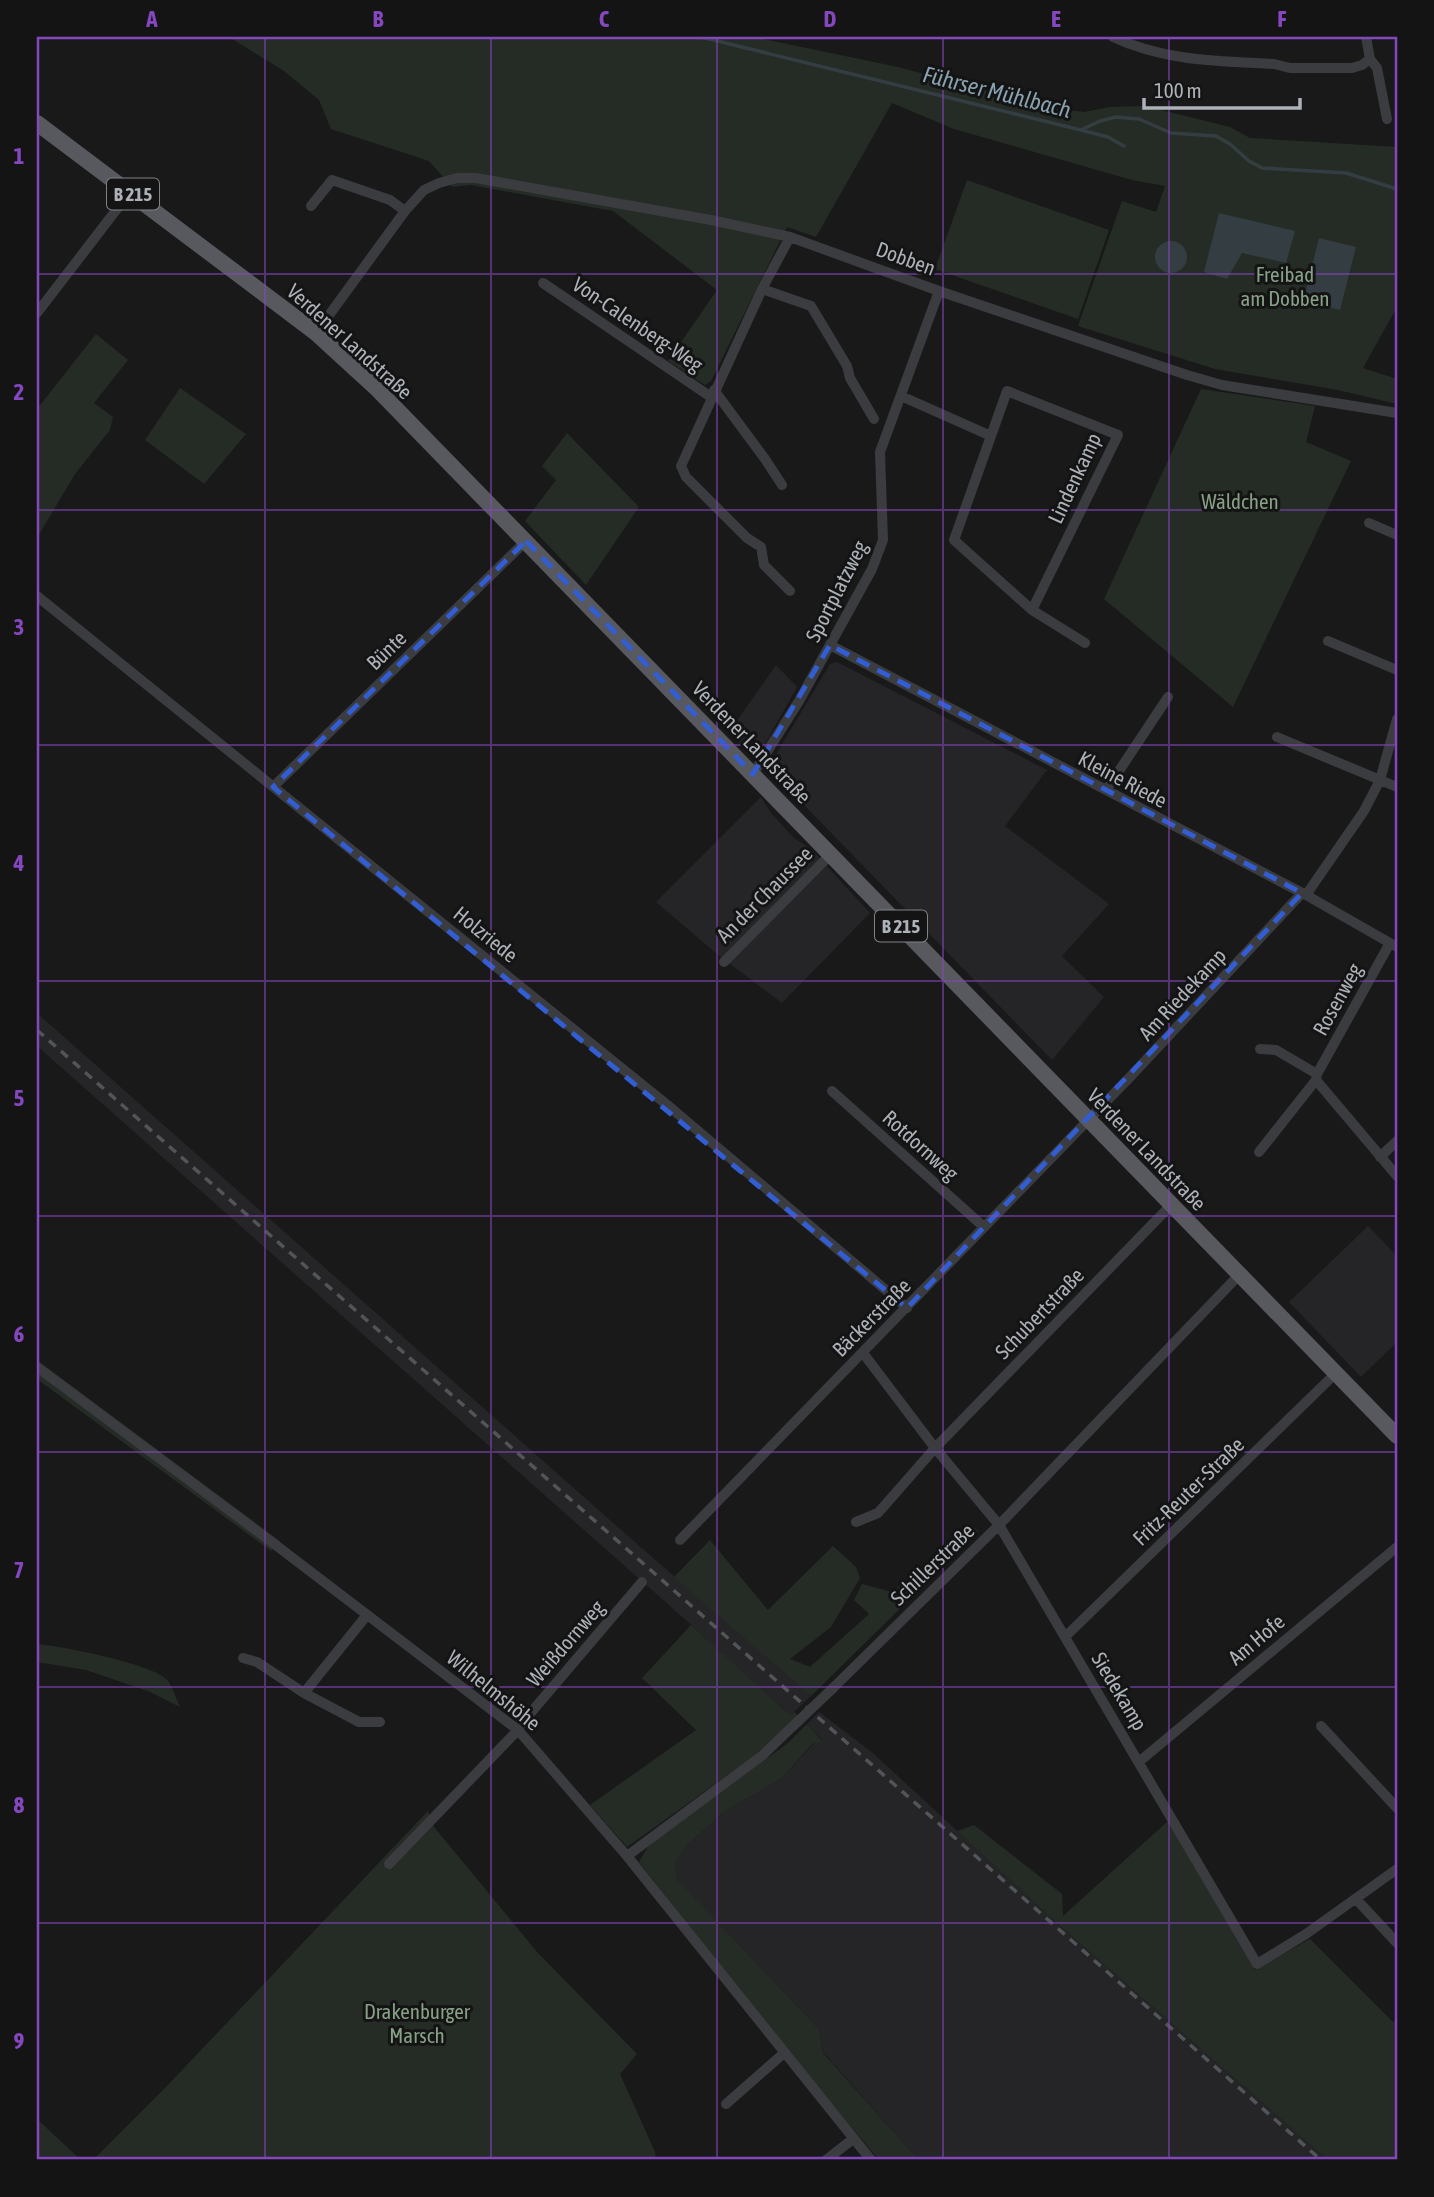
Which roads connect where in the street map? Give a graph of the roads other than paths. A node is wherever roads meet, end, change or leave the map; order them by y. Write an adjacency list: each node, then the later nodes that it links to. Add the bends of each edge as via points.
1 (1114, 37): 3 (street, via 1169,56 1290,68 1352,68)
2 (1366, 37): 3 (street)
3 (1370, 59): 4 (street, via 1377,68)
4 (1387, 119)
5 (37, 123): 6 (main road, Verdener Landstraße / B 215)
6 (130, 192): 13 (street); 14 (main road, Verdener Landstraße / B 215)
7 (311, 206): 8 (street, via 332,180 390,200)
8 (405, 211): 9 (street, Dobben, via 439,183 476,178); 14 (street, Dobben)
9 (790, 237): 11 (street, Von-Calenberg-Weg); 12 (street, Dobben)
10 (543, 283): 15 (street, Von-Calenberg-Weg)
11 (762, 289): 15 (street, Von-Calenberg-Weg); 18 (street, via 811,306)
12 (939, 291): 16 (street, Sportplatzweg); 17 (street, Dobben, via 1215,383)
13 (37, 313)
14 (316, 334): 23 (main road, Verdener Landstraße / B 215)
15 (713, 393): 20 (street, Von-Calenberg-Weg); 24 (street, Von-Calenberg-Weg, via 681,467 747,538 761,547 764,565)
16 (901, 396): 19 (street); 29 (street, Sportplatzweg, via 880,452 883,540)
17 (1397, 413)
18 (874, 419)
19 (991, 436): 26 (street, Lindenkamp, via 954,540); 26 (street, Lindenkamp, via 1007,391 1118,435)
20 (782, 485)
21 (1369, 523): 22 (street)
22 (1397, 535)
23 (526, 541): 34 (main road, Verdener Landstraße / B 215); 36 (street, Bünte)
24 (790, 591)
25 (37, 596): 36 (street, Holzriede)
26 (1032, 610): 28 (street, Lindenkamp)
27 (1328, 641): 30 (street)
28 (1085, 643)
29 (830, 645): 34 (street, Sportplatzweg); 38 (street, Kleine Riede)
30 (1397, 670)
31 (1168, 697): 38 (street)
32 (1397, 719): 35 (street, Am Riedekamp)
33 (1277, 737): 35 (street)
34 (753, 774): 39 (main road, Verdener Landstraße / B 215)
35 (1380, 780): 37 (street); 40 (street, Am Riedekamp, via 1346,841)
36 (273, 787): 54 (street, Holzriede, via 671,1108)
37 (1397, 787)
38 (1107, 789): 40 (street, Kleine Riede)
39 (831, 854): 42 (street, An der Chaussee); 46 (main road, Verdener Landstraße / B 215)
40 (1304, 894): 41 (street, Kleine Riede); 46 (street, Am Riedekamp)
41 (1394, 945): 44 (street, Rosenweg)
42 (724, 962)
43 (1260, 1049): 44 (street, via 1276,1050)
44 (1317, 1077): 48 (street, Rosenweg); 49 (street)
45 (832, 1091): 52 (street, Rotdornweg)
46 (1088, 1119): 51 (main road, Verdener Landstraße / B 215); 52 (street, Bäckerstraße)
47 (1397, 1141): 49 (street)
48 (1259, 1152)
49 (1380, 1157): 50 (street)
50 (1397, 1176)
51 (1172, 1204): 53 (main road, Verdener Landstraße / B 215); 59 (street, Schubertstraße)
52 (985, 1227): 54 (street, Bäckerstraße)
53 (1240, 1274): 57 (main road, Verdener Landstraße / B 215); 61 (street, Schillerstraße)
54 (907, 1308): 55 (street, Bäckerstraße)
55 (863, 1353): 59 (street, Siedekamp); 62 (street, Bäckerstraße)
56 (37, 1367): 65 (street, Wilhelmshöhe)
57 (1336, 1373): 58 (main road, Verdener Landstraße / B 215); 66 (street, Fritz-Reuter-Straße)
58 (1397, 1436)
59 (935, 1448): 60 (street, via 878,1513); 61 (street, Siedekamp)
60 (856, 1522)
61 (1001, 1523): 66 (street, Siedekamp); 74 (street, Schillerstraße, bridge, via 763,1755)
62 (680, 1540)
63 (1397, 1547): 72 (street, Am Hofe)
64 (642, 1582): 71 (street, Weißdornweg)
65 (367, 1615): 68 (street); 71 (street, Wilhelmshöhe)
66 (1066, 1636): 72 (street, Siedekamp)
67 (243, 1658): 68 (street)
68 (304, 1693): 69 (street, via 359,1722)
69 (380, 1722)
70 (1321, 1726): 73 (street)
71 (517, 1729): 74 (street, Wilhelmshöhe); 75 (street, Weißdornweg)
72 (1140, 1761): 77 (street, Siedekamp, via 1257,1964)
73 (1397, 1808)
74 (627, 1856): 79 (street, Wilhelmshöhe)
75 (389, 1864)
76 (1397, 1869): 77 (street)
77 (1356, 1899): 78 (street)
78 (1397, 1943)
79 (784, 2053): 80 (street); 81 (street, Wilhelmshöhe)
80 (726, 2104)
81 (853, 2138): 82 (street); 83 (street, Wilhelmshöhe)
82 (826, 2160)
83 (871, 2160)

